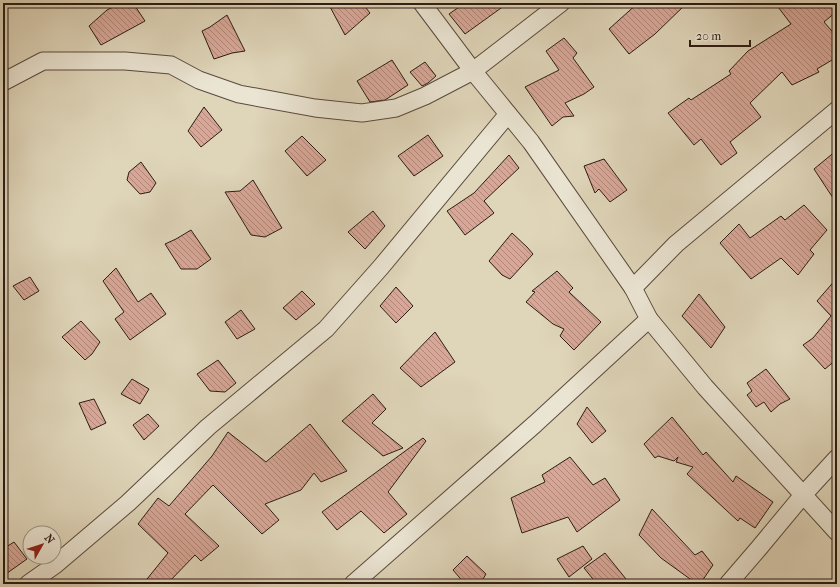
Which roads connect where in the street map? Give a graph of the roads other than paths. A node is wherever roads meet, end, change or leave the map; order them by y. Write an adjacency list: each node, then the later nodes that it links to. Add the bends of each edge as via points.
1 (422, 3): 3 (street)
2 (561, 3): 3 (street)
3 (473, 71): 4 (street, via 396,108 362,113 315,108 239,94 199,80 171,65 125,61 43,61); 6 (street)
4 (3, 82)
5 (837, 110): 7 (street, via 676,244)
6 (508, 114): 7 (street, via 531,142); 12 (street, via 326,330 208,427 128,503 67,555)
7 (633, 288): 8 (street)
8 (649, 319): 10 (street, via 705,387); 13 (street, via 535,424)
9 (837, 458): 10 (street)
10 (803, 495): 11 (street); 14 (street)
11 (837, 532)
12 (28, 584)
13 (353, 584)
14 (728, 584)

